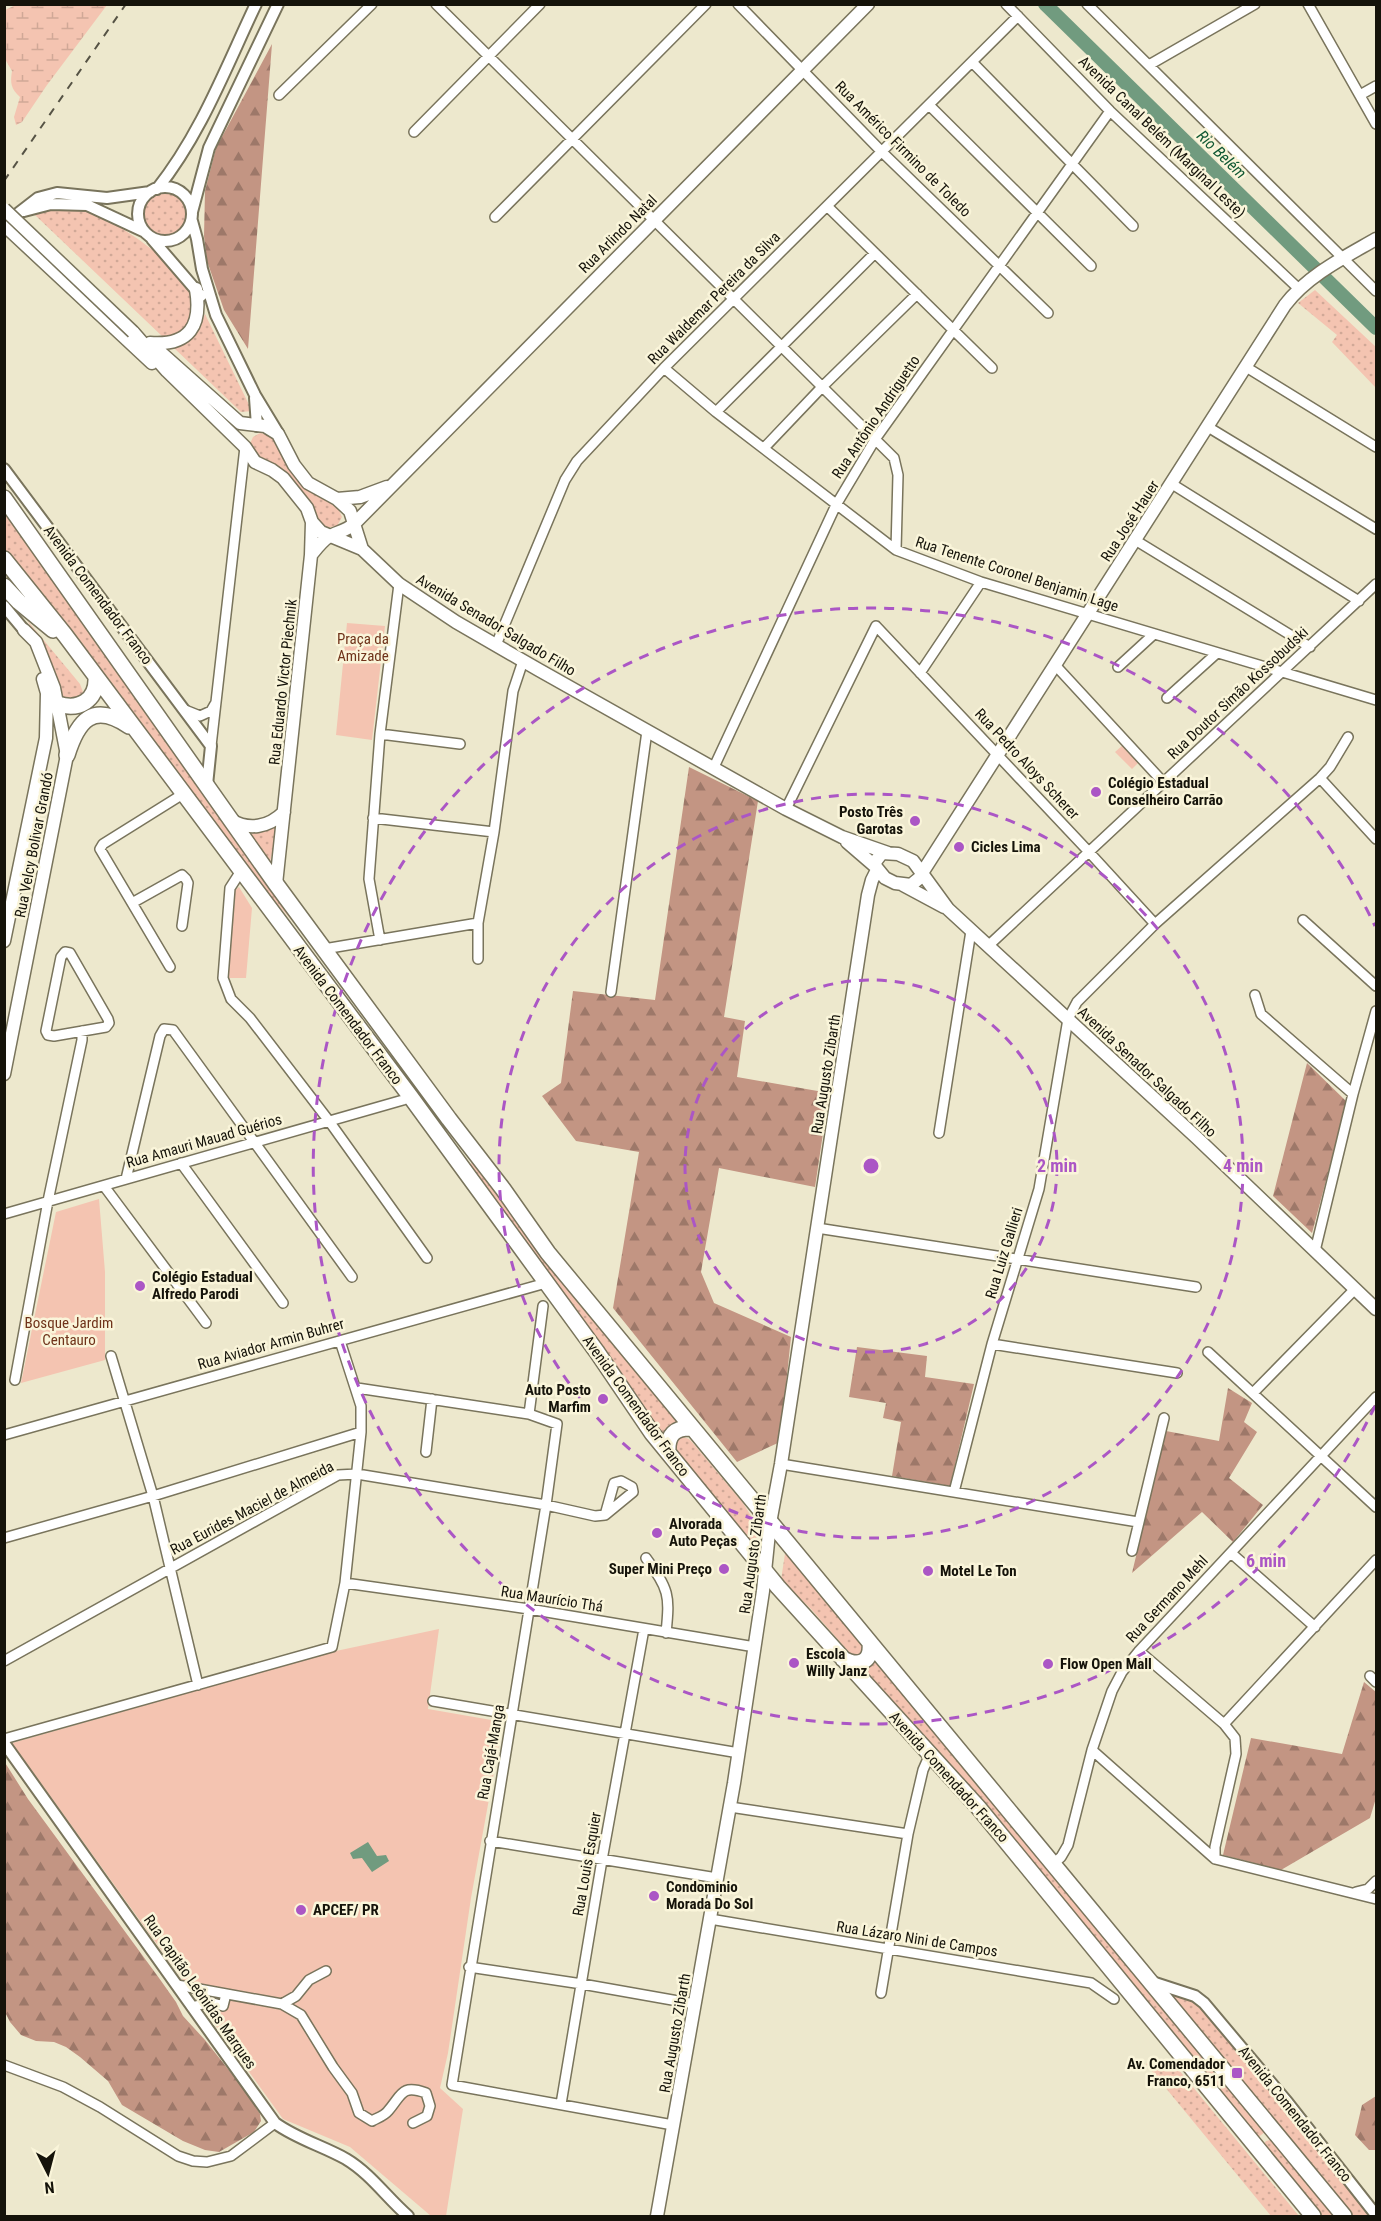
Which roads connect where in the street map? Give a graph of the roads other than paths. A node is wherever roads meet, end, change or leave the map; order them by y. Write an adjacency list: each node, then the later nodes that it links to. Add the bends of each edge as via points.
1 (256, 4): 28 (street, via 198,126 170,173)
2 (278, 4): 33 (street, via 209,148)
3 (372, 4): 19 (street)
4 (436, 4): 14 (street)
5 (540, 4): 14 (street)
6 (706, 4): 25 (street)
7 (738, 4): 17 (street, Rua Américo Firmino de Toledo)
8 (868, 4): 17 (main road, Rua Arlindo Natal)
9 (1006, 4): 13 (street, Avenida Canal Belém (Marginal Leste))
10 (1087, 4): 16 (street)
11 (1255, 4): 16 (street)
12 (1308, 4): 20 (street)
13 (1018, 16): 15 (street, Rua Waldemar Pereira da Silva); 22 (street, Avenida Canal Belém (Marginal Leste))
14 (489, 57): 24 (street); 25 (street)
15 (972, 62): 21 (street, Rua Waldemar Pereira da Silva); 27 (street)
16 (1149, 65): 41 (street)
17 (804, 71): 26 (street, Rua Américo Firmino de Toledo); 35 (main road, Rua Arlindo Natal)
18 (1377, 86): 20 (street)
19 (279, 95)
20 (1360, 95): 23 (street)
21 (929, 105): 26 (street, Rua Waldemar Pereira da Silva); 31 (street)
22 (1110, 111): 27 (street, Rua Antônio Andriguetto); 44 (street, Avenida Canal Belém (Marginal Leste))
23 (1377, 124)
24 (414, 132)
25 (573, 140): 34 (street); 35 (street)
26 (882, 152): 29 (street, Rua Waldemar Pereira da Silva); 42 (street, Rua Américo Firmino de Toledo)
27 (1072, 164): 31 (street, Rua Antônio Andriguetto); 37 (street)
28 (154, 190): 32 (street, via 107,198 57,193 38,198); 33 (street, via 180,192); 38 (street, via 144,198 138,213)
29 (827, 206): 40 (street); 48 (street, Rua Waldemar Pereira da Silva)
30 (4, 209): 52 (main road, Avenida Senador Salgado Filho, bridge)
31 (1038, 211): 42 (street, Rua Antônio Andriguetto); 43 (street)
32 (21, 212): 36 (street); 38 (street, via 51,204 87,205)
33 (192, 217): 38 (street, via 183,235 176,239 167,241); 50 (street)
34 (495, 217)
35 (653, 220): 48 (street); 71 (main road, Rua Arlindo Natal)
36 (4, 224): 58 (main road, via 150,362)
37 (1133, 226)
38 (148, 235): 45 (street)
39 (1377, 239): 41 (main road, Rua José Hauer)
40 (875, 253): 47 (street); 54 (street)
41 (1341, 260): 44 (main road, Rua José Hauer); 46 (street)
42 (999, 266): 49 (street, Rua Américo Firmino de Toledo); 51 (street, Rua Antônio Andriguetto)
43 (1091, 266)
44 (1301, 287): 55 (main road, Rua José Hauer)
45 (195, 289): 50 (street); 53 (main road, via 198,314 189,333 176,341)
46 (1377, 291)
47 (917, 294): 51 (street); 59 (street)
48 (734, 299): 54 (street); 56 (street, Rua Waldemar Pereira da Silva)
49 (1048, 314)
50 (216, 315): 60 (street)
51 (954, 330): 57 (street); 65 (street, Rua Antônio Andriguetto)
52 (133, 332): 53 (main road, Avenida Senador Salgado Filho); 58 (main road, Avenida Senador Salgado Filho)
53 (150, 343): 62 (main road, Avenida Senador Salgado Filho, via 240,423)
54 (782, 346): 59 (street); 61 (street)
55 (1246, 367): 63 (main road, Rua José Hauer); 67 (street)
56 (664, 368): 61 (street, Rua Tenente Coronel Benjamin Lage); 94 (street, Rua Waldemar Pereira da Silva, via 577,461 565,480)
57 (992, 368)
58 (167, 371): 66 (main road, Avenida Senador Salgado Filho)
59 (823, 386): 65 (street); 68 (street)
60 (255, 394): 62 (street); 64 (street)
61 (716, 412): 68 (street, Rua Tenente Coronel Benjamin Lage)
62 (257, 426): 64 (main road, Avenida Senador Salgado Filho, via 266,426); 66 (main road, via 250,431)
63 (1208, 427): 70 (main road, Rua José Hauer); 77 (street)
64 (278, 434): 73 (main road, via 308,483)
65 (876, 438): 74 (street, Rua Antônio Andriguetto); 81 (street, via 894,458 896,466)
66 (244, 447): 75 (main road, Avenida Senador Salgado Filho, via 255,462 283,478 307,508); 106 (street)
67 (1377, 447)
68 (764, 448): 74 (street, Rua Tenente Coronel Benjamin Lage)
69 (4, 469): 107 (street, Avenida Comendador Franco)
70 (1172, 484): 79 (main road, Rua José Hauer); 88 (street)
71 (391, 486): 73 (main road, Rua Arlindo Natal, via 360,497); 76 (main road, Rua Arlindo Natal)
72 (4, 498): 120 (highway, Avenida Comendador Franco)
73 (337, 499): 76 (main road, via 350,511)
74 (836, 505): 81 (street, Rua Tenente Coronel Benjamin Lage); 117 (street, Rua Antônio Andriguetto)
75 (312, 522): 78 (main road, Avenida Senador Salgado Filho); 82 (main road, Rua Eduardo Victor Piechnik)
76 (354, 524): 78 (main road, Rua Arlindo Natal); 80 (main road)
77 (1377, 529)
78 (330, 536): 80 (main road, Avenida Senador Salgado Filho); 82 (main road)
79 (1135, 540): 90 (main road, Rua José Hauer); 95 (street)
80 (362, 549): 85 (main road, Avenida Senador Salgado Filho)
81 (896, 550): 84 (street, Rua Tenente Coronel Benjamin Lage)
82 (311, 555): 124 (main road, Rua Eduardo Victor Piechnik)
83 (9, 564): 93 (highway, Avenida Comendador Franco)
84 (981, 582): 90 (street, Rua Tenente Coronel Benjamin Lage); 101 (street)
85 (399, 584): 94 (main road, Avenida Senador Salgado Filho); 110 (street)
86 (1377, 584): 88 (street, Rua Doutor Simão Kossobudski)
87 (4, 586): 93 (highway, via 49,628)
88 (1359, 601): 95 (street, Rua Doutor Simão Kossobudski)
89 (4, 606): 91 (street, Rua Velcy Bolivar Grandó)
90 (1087, 615): 92 (street, Rua Tenente Coronel Benjamin Lage); 98 (main road, Rua José Hauer)
91 (24, 630): 105 (main road, Rua Velcy Bolivar Grandó, via 36,642); 116 (main road, Rua Velcy Bolivar Grandó, via 47,693)
92 (1154, 634): 96 (street, Rua Tenente Coronel Benjamin Lage); 99 (street)
93 (65, 635): 102 (highway, Avenida Comendador Franco)
94 (496, 645): 97 (main road, Avenida Senador Salgado Filho)
95 (1310, 647): 100 (street, Rua Doutor Simão Kossobudski)
96 (1217, 653): 100 (street, Rua Tenente Coronel Benjamin Lage); 103 (street)
97 (523, 661): 109 (main road, Avenida Senador Salgado Filho); 127 (street, via 513,691)
98 (1056, 666): 114 (main road, Rua José Hauer); 119 (street)
99 (1118, 667)
100 (1283, 672): 104 (street, Rua Tenente Coronel Benjamin Lage); 119 (street, Rua Doutor Simão Kossobudski)
101 (920, 673): 114 (street, Rua Pedro Aloys Scherer); 123 (street, Rua Pedro Aloys Scherer, via 876,626)
102 (96, 678): 105 (highway, via 87,701 73,707); 108 (highway, Avenida Comendador Franco)
103 (1167, 698)
104 (1377, 700)
105 (58, 704): 115 (main road, Rua Velcy Bolivar Grandó)
106 (215, 704): 107 (street, via 200,716); 113 (street)
107 (184, 710): 113 (street, Avenida Comendador Franco)
108 (134, 729): 115 (highway, via 118,718 91,717 78,726); 121 (highway, Avenida Comendador Franco)
109 (647, 731): 117 (main road, Avenida Senador Salgado Filho); 155 (street)
110 (380, 734): 112 (street); 126 (street)
111 (1348, 737): 118 (street)
112 (460, 744)
113 (211, 746): 120 (street)
114 (997, 754): 130 (main road, Rua José Hauer); 131 (street, Rua Pedro Aloys Scherer)
115 (67, 755): 122 (main road, Rua Velcy Bolivar Grandó)
116 (42, 758): 122 (main road, via 52,754 58,757); 139 (main road, Rua Velcy Bolivar Grandó)
117 (714, 767): 123 (main road, Avenida Senador Salgado Filho)
118 (1320, 778): 129 (street); 145 (street)
119 (1164, 783): 131 (street, Rua Doutor Simão Kossobudski)
120 (207, 785): 125 (highway, Avenida Comendador Franco)
121 (183, 794): 135 (highway, Avenida Comendador Franco); 141 (street, via 100,849)
122 (55, 809): 159 (main road, Rua Velcy Bolivar Grandó)
123 (786, 809): 128 (main road, Avenida Senador Salgado Filho)
124 (284, 812): 125 (main road, via 259,826); 137 (main road, Rua Eduardo Victor Piechnik)
125 (229, 818): 137 (highway, Avenida Comendador Franco)
126 (374, 818): 127 (street); 149 (street, via 369,879)
127 (494, 832): 144 (street)
128 (842, 837): 132 (main road, Avenida Senador Salgado Filho); 134 (main road, Avenida Senador Salgado Filho)
129 (1377, 839)
130 (936, 848): 133 (main road, via 919,859); 136 (main road, Rua José Hauer)
131 (1089, 852): 145 (street, Rua Pedro Aloys Scherer); 150 (street, Rua Doutor Simão Kossobudski)
132 (888, 853): 133 (main road, Avenida Senador Salgado Filho); 134 (main road, Rua Augusto Zibarth, via 878,857)
133 (907, 858): 136 (main road, Avenida Senador Salgado Filho, via 914,861)
134 (877, 869): 138 (main road, Avenida Senador Salgado Filho); 140 (main road, Rua Augusto Zibarth)
135 (241, 871): 164 (highway, Avenida Comendador Franco); 166 (street, via 230,888 223,978 231,999)
136 (922, 875): 138 (main road, via 911,885); 142 (main road, Avenida Senador Salgado Filho)
137 (276, 884): 151 (highway, Avenida Comendador Franco)
138 (899, 884): 140 (main road, via 880,885); 142 (main road, Avenida Senador Salgado Filho)
139 (9, 895): 148 (main road, Rua Velcy Bolivar Grandó)
140 (868, 895): 174 (main road, Rua Augusto Zibarth)
141 (132, 903): 146 (street, via 182,875 188,883); 153 (street)
142 (948, 909): 147 (main road, Avenida Senador Salgado Filho)
143 (1303, 920): 154 (street)
144 (478, 923): 149 (street); 152 (street)
145 (1155, 924): 158 (street, via 1077,1002)
146 (182, 926)
147 (971, 931): 150 (main road, Avenida Senador Salgado Filho); 167 (street)
148 (5, 940)
149 (380, 940): 151 (street)
150 (988, 946): 158 (main road, Avenida Senador Salgado Filho)
151 (324, 950): 165 (highway, Avenida Comendador Franco)
152 (478, 958)
153 (170, 967)
154 (1377, 986)
155 (611, 992)
156 (1255, 996): 163 (street, via 1261,1014)
157 (1377, 1011): 163 (street)
158 (1068, 1019): 175 (main road, Avenida Senador Salgado Filho); 177 (street, Rua Luiz Gallieri, via 1039,1190)
159 (9, 1025): 161 (main road, Rua Velcy Bolivar Grandó)
160 (82, 1031): 160 (street, via 54,1036 46,1031 65,952 70,953 109,1023); 172 (street)
161 (7, 1048): 162 (main road, Rua Velcy Bolivar Grandó)
162 (4, 1074)
163 (1353, 1094): 175 (street)
164 (410, 1096): 165 (highway, via 421,1096 442,1118); 166 (street, Rua Amauri Mauad Guérios); 179 (highway, Avenida Comendador Franco)
165 (449, 1119): 199 (highway, Avenida Comendador Franco, via 548,1253)
166 (329, 1121): 168 (street, Rua Amauri Mauad Guérios); 176 (street)
167 (939, 1133)
168 (253, 1143): 169 (street, Rua Amauri Mauad Guérios); 170 (street, via 173,1030 164,1029); 178 (street)
169 (181, 1163): 170 (street, Rua Amauri Mauad Guérios); 182 (street)
170 (126, 1179): 171 (street, Rua Amauri Mauad Guérios)
171 (104, 1186): 172 (street, Rua Amauri Mauad Guérios); 185 (street)
172 (48, 1201): 173 (street, Rua Amauri Mauad Guérios); 191 (street)
173 (4, 1214)
174 (817, 1228): 177 (street); 205 (main road, Rua Augusto Zibarth)
175 (1315, 1251): 181 (main road, Avenida Senador Salgado Filho)
176 (427, 1258)
177 (1018, 1259): 180 (street); 187 (street, Rua Luiz Gallieri)
178 (352, 1277)
179 (546, 1283): 186 (street, Rua Aviador Armin Buhrer); 203 (highway, Avenida Comendador Franco)
180 (1196, 1287)
181 (1356, 1289): 184 (main road, Avenida Senador Salgado Filho); 193 (street)
182 (283, 1303)
183 (543, 1306): 197 (street)
184 (1376, 1307)
185 (206, 1323)
186 (340, 1341): 192 (street); 196 (street, Rua Aviador Armin Buhrer)
187 (992, 1344): 190 (street); 207 (street, Rua Luiz Gallieri)
188 (1208, 1352): 193 (street)
189 (111, 1356): 196 (street)
190 (1177, 1373)
191 (15, 1380)
192 (357, 1388): 195 (street); 200 (street)
193 (1253, 1393): 204 (street)
194 (1377, 1397): 204 (street, Rua Germano Mehl)
195 (432, 1399): 197 (street); 202 (street)
196 (124, 1401): 201 (street, Rua Aviador Armin Buhrer); 208 (street)
197 (529, 1414): 209 (street, Rua Cajá-Manga, via 558,1424)
198 (1164, 1418): 212 (street)
199 (692, 1428): 203 (highway, via 674,1431 667,1442); 213 (highway, Avenida Comendador Franco)
200 (361, 1432): 206 (street); 208 (street)
201 (4, 1435)
202 (426, 1452)
203 (668, 1452): 220 (highway, Avenida Comendador Franco)
204 (1322, 1456): 210 (street); 216 (street, Rua Germano Mehl)
205 (781, 1464): 207 (street); 213 (main road, Rua Augusto Zibarth)
206 (357, 1474): 209 (street, Rua Eurides Maciel de Almeida); 219 (street, Rua Eurides Maciel de Almeida, via 338,1475); 221 (street)
207 (954, 1492): 212 (street)
208 (153, 1496): 214 (street); 219 (street)
209 (546, 1505): 211 (street, Rua Eurides Maciel de Almeida); 222 (street, Rua Cajá-Manga)
210 (1377, 1506)
211 (605, 1515)
212 (1138, 1522): 215 (street)
213 (770, 1523): 220 (main road, Rua Augusto Zibarth); 226 (highway, Avenida Comendador Franco)
214 (4, 1538)
215 (1132, 1551)
216 (1231, 1553): 223 (street); 228 (street, Rua Germano Mehl)
217 (646, 1558): 225 (street, via 666,1586 670,1602)
218 (1377, 1560): 223 (street)
219 (171, 1568): 230 (street, Rua Eurides Maciel de Almeida); 231 (street)
220 (764, 1572): 227 (main road, Rua Augusto Zibarth); 229 (highway, Avenida Comendador Franco)
221 (345, 1583): 222 (street, Rua Maurício Thá); 231 (street, via 332,1647)
222 (529, 1609): 224 (street, Rua Maurício Thá); 233 (street, Rua Cajá-Manga)
223 (1315, 1627): 234 (street)
224 (644, 1629): 225 (street, Rua Maurício Thá); 235 (street, Rua Louis Esquier)
225 (666, 1633): 227 (street, Rua Maurício Thá)
226 (870, 1643): 229 (highway, via 868,1658 861,1663); 245 (highway, Avenida Comendador Franco)
227 (755, 1647): 238 (main road, Rua Augusto Zibarth)
228 (1139, 1651): 234 (street); 237 (street, Rua Germano Mehl, via 1112,1692)
229 (843, 1659): 239 (highway, Avenida Comendador Franco)
230 (4, 1661)
231 (198, 1685): 236 (street)
232 (433, 1701): 233 (street)
233 (513, 1714): 235 (street); 242 (street, Rua Cajá-Manga)
234 (1224, 1724): 243 (street, via 1235,1738 1236,1754)
235 (626, 1735): 238 (street); 244 (street, Rua Louis Esquier)
236 (4, 1741): 256 (street, Rua Capitão Leônidas Marques)
237 (1092, 1750): 243 (street); 245 (street, Rua Germano Mehl, via 1068,1845)
238 (739, 1753): 240 (main road, Rua Augusto Zibarth)
239 (930, 1754): 241 (street); 271 (highway, Avenida Comendador Franco, via 978,1807)
240 (730, 1807): 241 (street); 246 (main road, Rua Augusto Zibarth)
241 (908, 1834): 251 (street)
242 (490, 1841): 244 (street); 252 (street, Rua Cajá-Manga)
243 (1215, 1859): 248 (street)
244 (602, 1860): 246 (street); 255 (street, Rua Louis Esquier)
245 (1053, 1864): 254 (highway, Avenida Comendador Franco)
246 (717, 1878): 250 (main road, Rua Augusto Zibarth)
247 (1377, 1881): 248 (street, via 1368,1889)
248 (1353, 1893): 249 (street)
249 (1377, 1899)
250 (710, 1919): 251 (street, Rua Lázaro Nini de Campos); 263 (main road, Rua Augusto Zibarth)
251 (888, 1949): 258 (street); 260 (street, Rua Lázaro Nini de Campos, via 1091,1983)
252 (470, 1967): 255 (street); 266 (street, Rua Cajá-Manga, via 452,2085)
253 (326, 1971): 262 (street)
254 (1150, 1982): 270 (highway, Avenida Comendador Franco); 272 (street, Avenida Comendador Franco, via 1195,1996 1204,2003)
255 (582, 1984): 263 (street); 266 (street, Rua Louis Esquier)
256 (177, 1985): 257 (street); 264 (street, Rua Capitão Leônidas Marques)
257 (212, 1991): 259 (street); 261 (street)
258 (881, 1993)
259 (226, 1994): 261 (street, via 223,2006); 262 (street)
260 (1114, 1999)
261 (210, 2002): 264 (street)
262 (282, 2004): 268 (street, via 301,2015 352,2093 359,2113 372,2121 387,2113 399,2094 414,2089 426,2093 430,2106 427,2116)
263 (695, 2004): 269 (main road, Rua Augusto Zibarth)
264 (192, 2007): 267 (street, Rua Capitão Leônidas Marques)
265 (4, 2065): 267 (street, via 63,2087 193,2162 231,2156)
266 (561, 2104): 269 (street)
267 (275, 2123): 273 (street, Rua Capitão Leônidas Marques, via 287,2133 347,2159)
268 (413, 2123)
269 (673, 2125): 274 (main road, Rua Augusto Zibarth)
270 (1278, 2136): 271 (highway, via 1263,2135); 276 (highway, Avenida Comendador Franco)
271 (1256, 2147): 275 (highway, Avenida Comendador Franco)
272 (1377, 2215)
273 (408, 2217)
274 (657, 2217)
275 (1313, 2217)
276 (1344, 2217)

